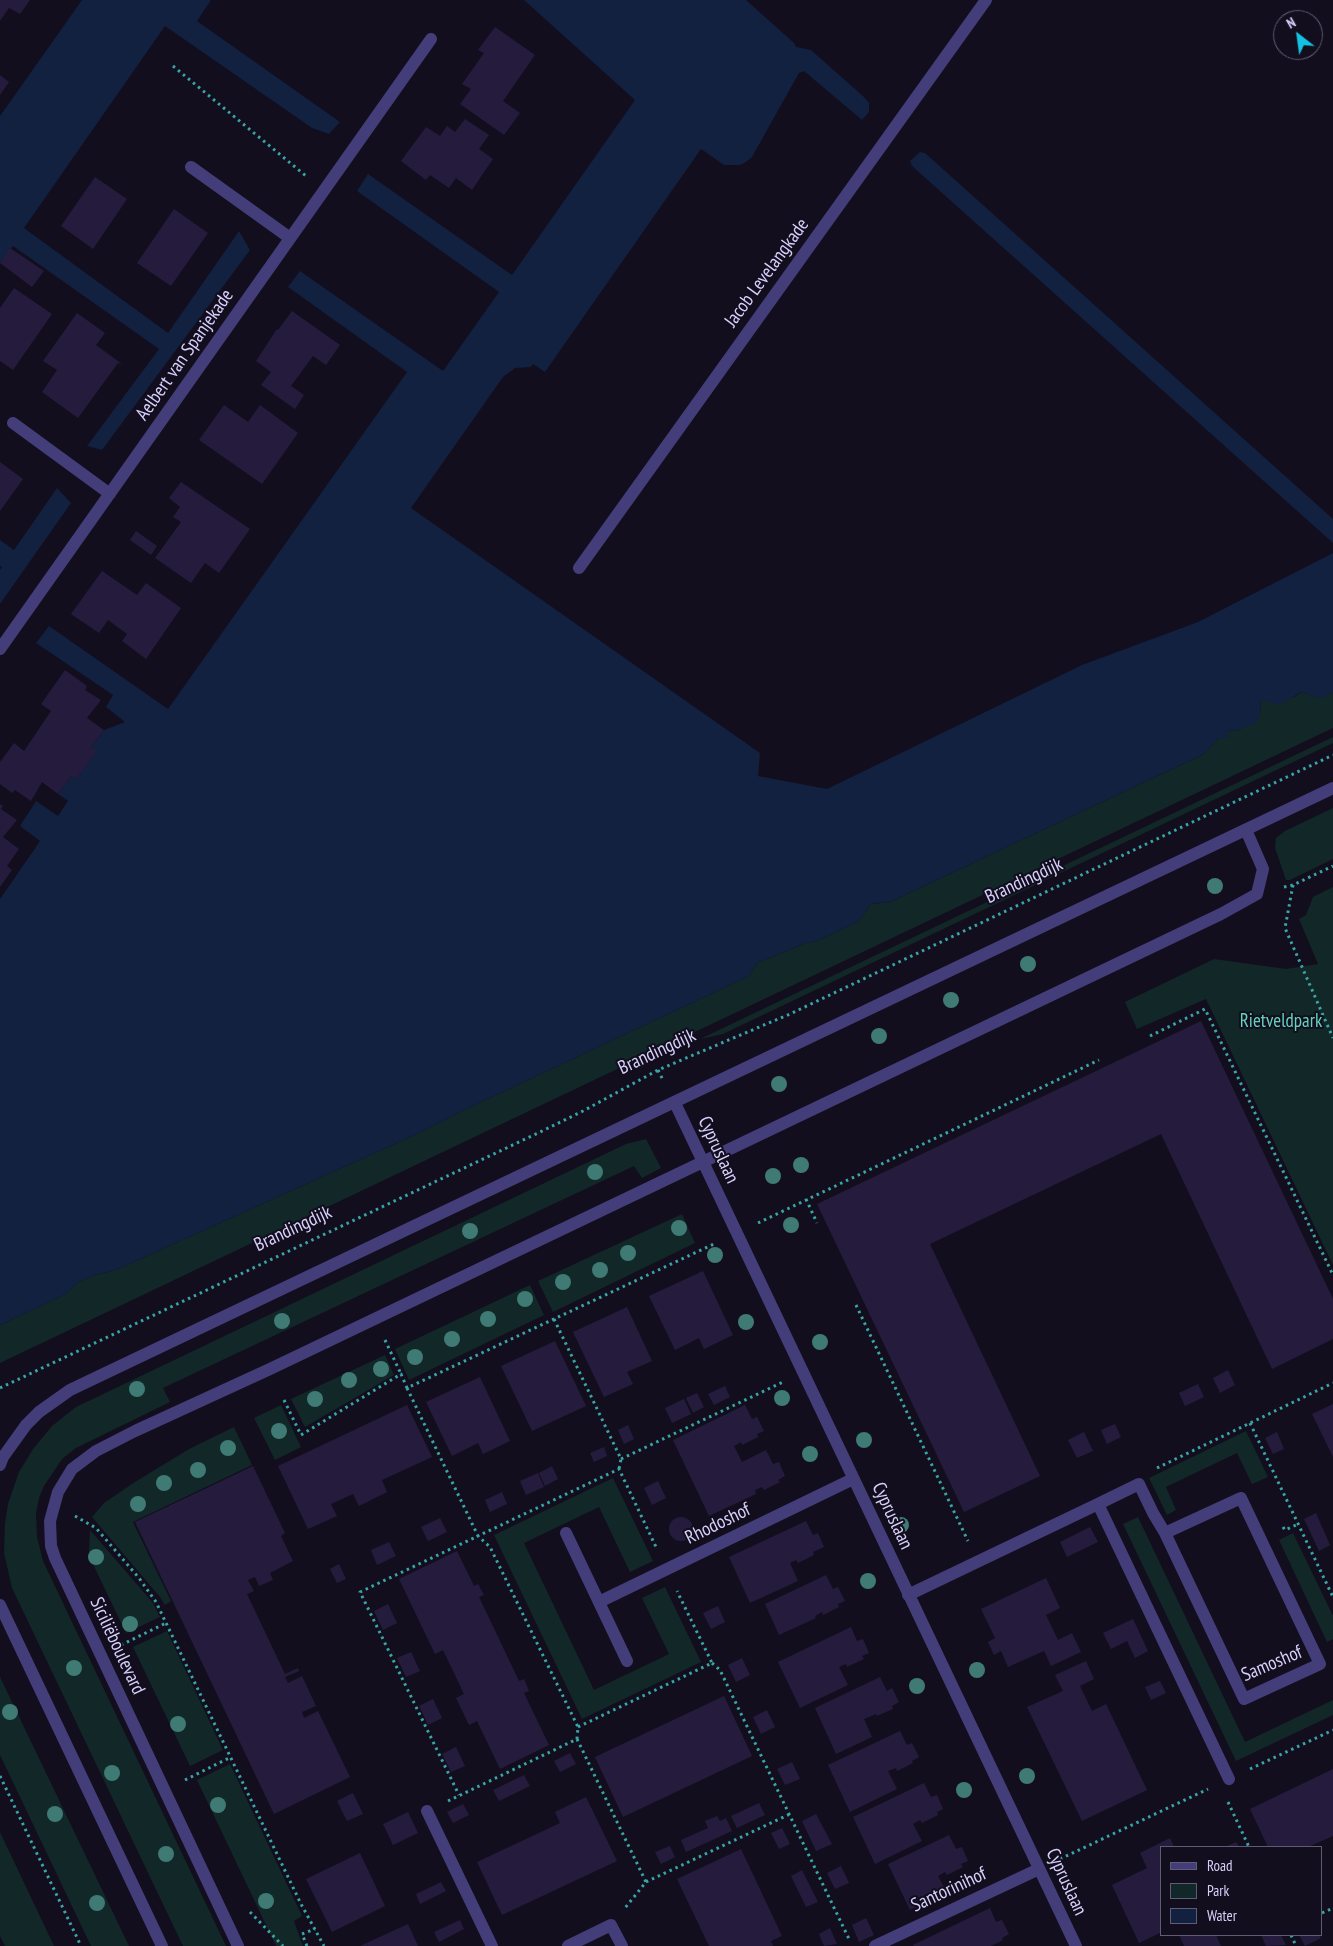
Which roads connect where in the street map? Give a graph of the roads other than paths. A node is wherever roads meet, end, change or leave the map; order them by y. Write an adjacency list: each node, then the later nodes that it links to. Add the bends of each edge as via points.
1 (986, 0): 7 (street, Jacob Levelangkade)
2 (431, 39): 4 (street, Aelbert van Spanjekade)
3 (191, 167): 4 (street)
4 (290, 238): 6 (street, Aelbert van Spanjekade)
5 (13, 423): 6 (street)
6 (110, 494): 8 (street, Aelbert van Spanjekade)
7 (578, 568)
8 (0, 649)
9 (1333, 788): 10 (street)
10 (1246, 830): 11 (street); 12 (street, via 1263,869 1257,894 1074,985)
11 (675, 1103): 12 (street, Cypruslaan); 13 (street, via 70,1390 39,1412)
12 (702, 1161): 14 (street, Cypruslaan); 26 (street, Siciliëboulevard, via 96,1451 72,1469 58,1492 49,1534 55,1558)
13 (1, 1458)
14 (853, 1479): 18 (street, Cypruslaan); 19 (street, Rhodoshof)
15 (1098, 1504): 17 (street, Samoshof, via 1139,1484); 18 (street); 22 (street)
16 (566, 1532): 19 (street)
17 (1166, 1533): 17 (street, Samoshof, via 1241,1498 1320,1664 1244,1700)
18 (908, 1595): 24 (street, Cypruslaan)
19 (599, 1602): 21 (street)
20 (0, 1604): 25 (street)
21 (627, 1661)
22 (1224, 1781)
23 (427, 1811): 27 (street)
24 (1039, 1868): 30 (street, Santorinihof); 31 (street, Cypruslaan)
25 (162, 1946)
26 (238, 1946)
27 (492, 1946)
28 (568, 1946): 29 (street, via 611,1925)
29 (622, 1946)
30 (875, 1946)
31 (1076, 1946)

